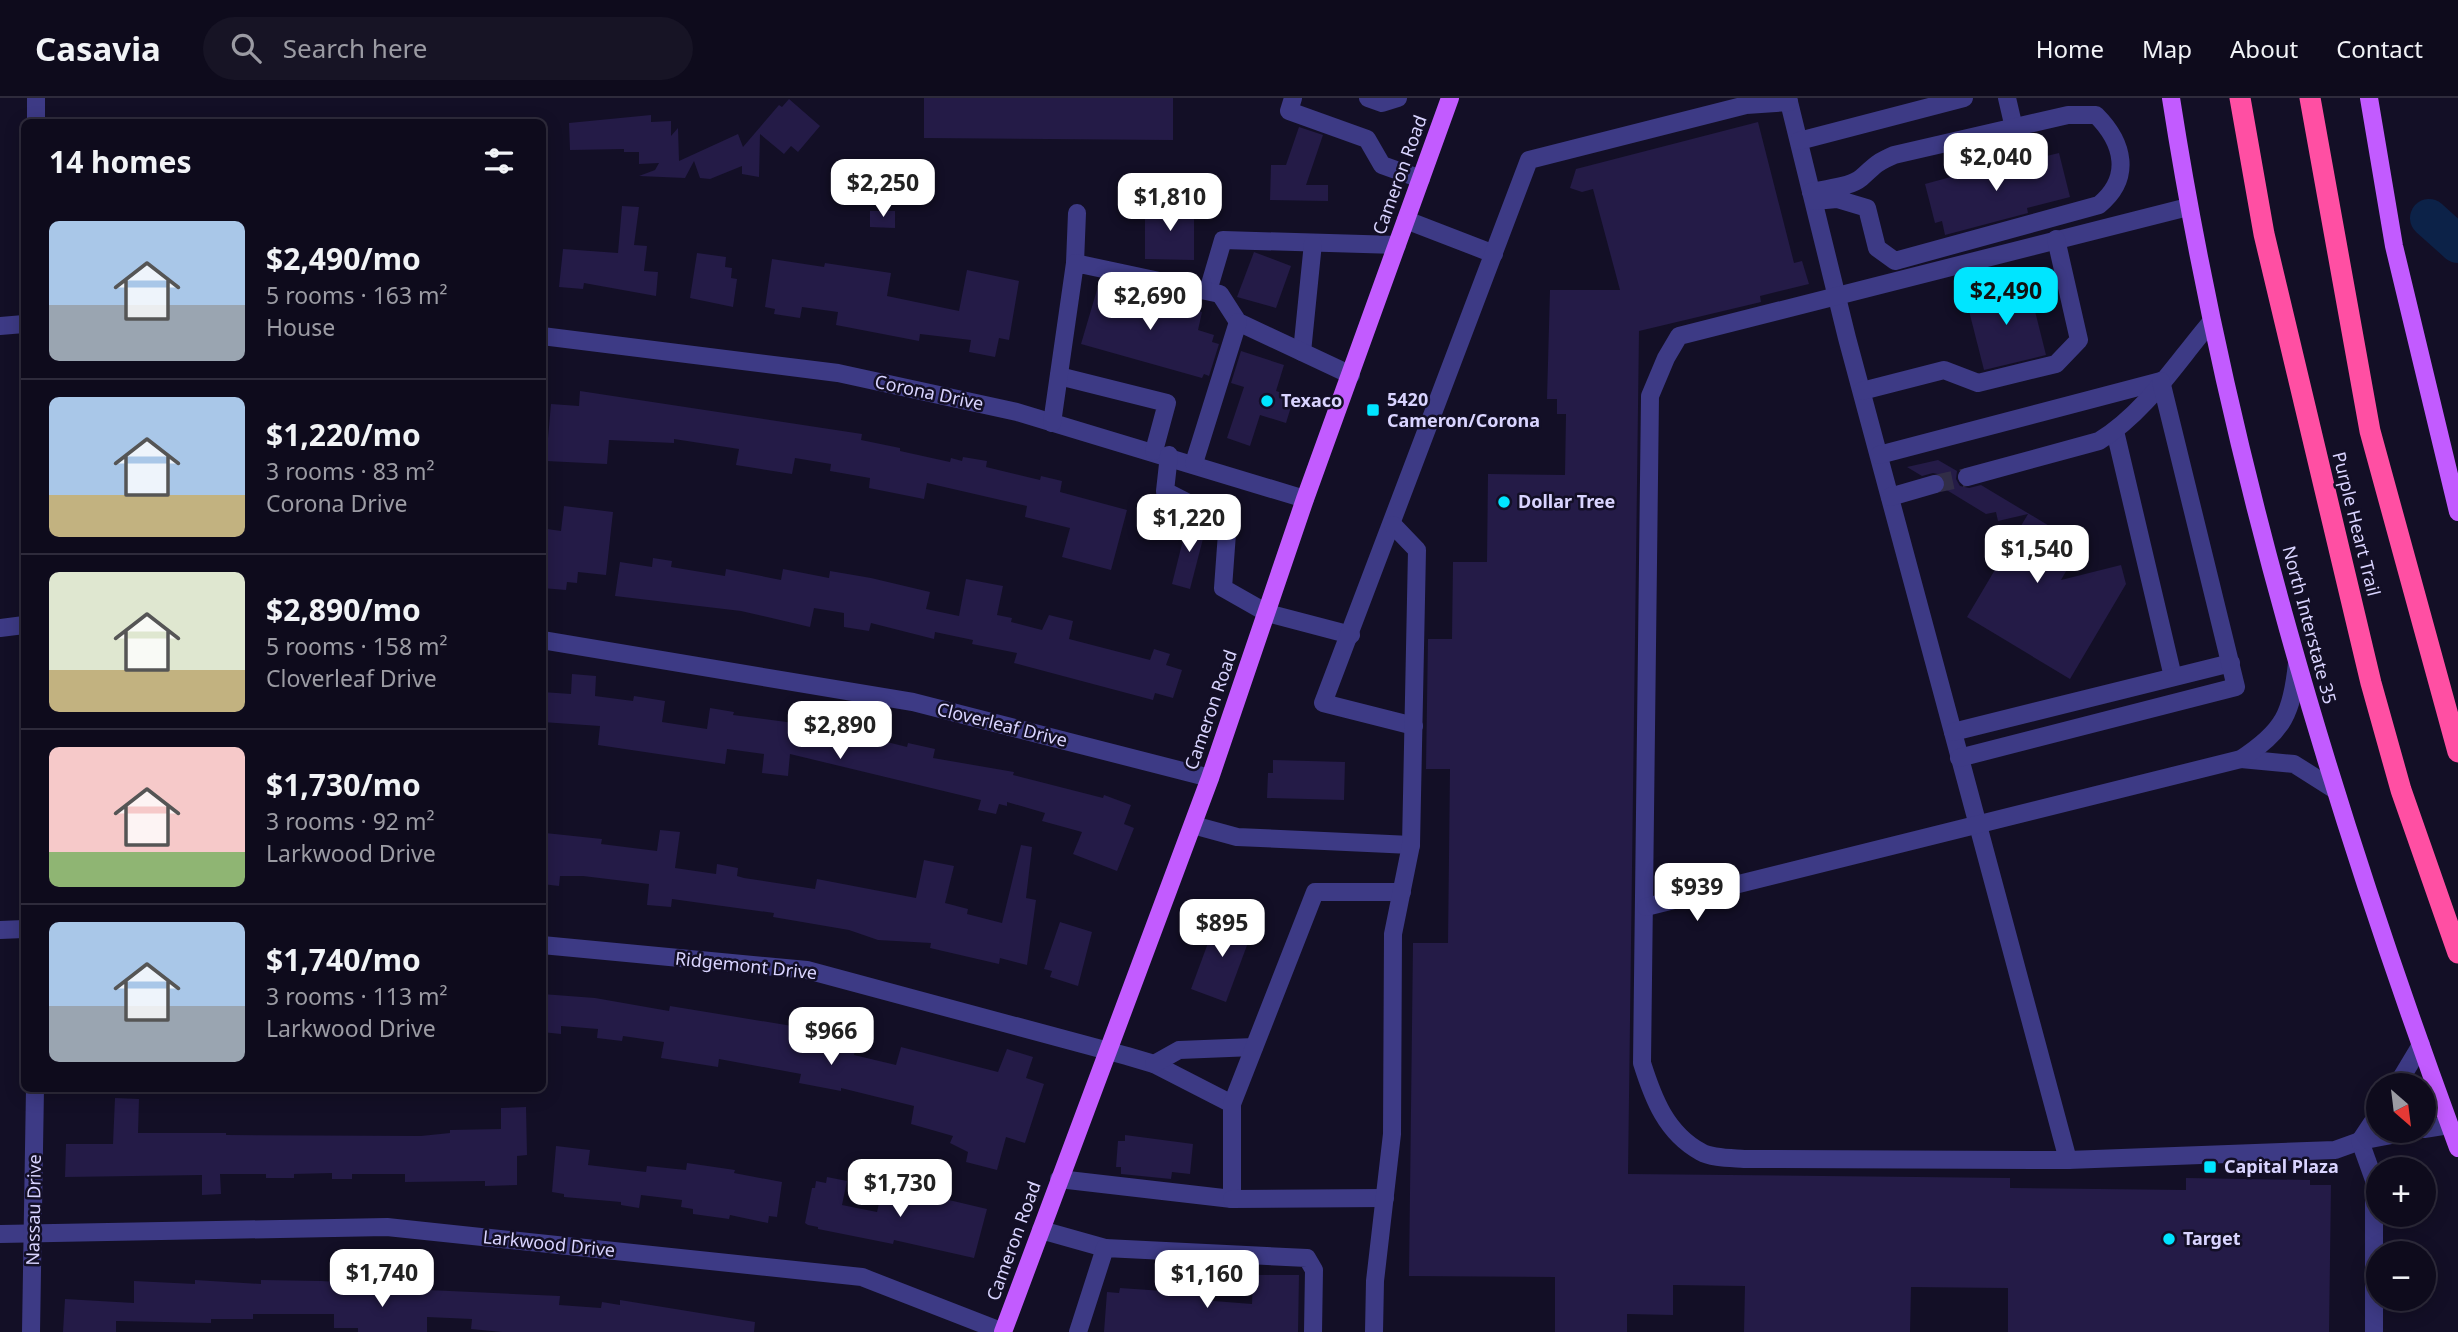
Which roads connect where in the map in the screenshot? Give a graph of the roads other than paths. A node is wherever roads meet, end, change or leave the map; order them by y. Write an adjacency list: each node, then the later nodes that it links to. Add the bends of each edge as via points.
1 (36, 98): 13 (street)
2 (1293, 98): 17 (street, via 1289,111 1367,139 1382,165)
3 (1368, 98): 4 (street, via 1382,103)
4 (1398, 98)
5 (1450, 98): 17 (main road, Cameron Road)
6 (1964, 98): 15 (street)
7 (2007, 98): 14 (street)
8 (2171, 98): 19 (main road, North Interstate 35)
9 (2239, 98): 74 (highway, Purple Heart Trail, via 2264,234 2371,682 2401,790)
10 (2310, 98): 61 (highway, Purple Heart Trail, via 2370,431)
11 (2369, 98): 49 (main road, via 2395,246)
12 (1788, 100): 15 (street); 26 (street, via 1746,105 1529,160)
13 (36, 119)
14 (2014, 128): 16 (street, via 1894,155 1870,166); 20 (street, via 2068,115 2095,115 2109,128 2118,150 2121,176 2115,192 2099,205 1895,261 1877,248)
15 (1799, 141): 18 (street)
16 (1862, 177): 18 (street); 20 (street)
17 (1421, 179): 22 (main road, Cameron Road)
18 (1812, 197): 20 (street); 29 (street)
19 (2188, 207): 23 (street); 31 (main road, North Interstate 35)
20 (1867, 208)
21 (1077, 213): 27 (street)
22 (1406, 220): 25 (main road, Cameron Road); 26 (street)
23 (2056, 239): 29 (street); 39 (street, via 2079,340 2056,364 1978,383 1944,370)
24 (1313, 243): 25 (street); 28 (street, via 1223,240); 35 (street)
25 (1397, 245): 36 (main road, Cameron Road)
26 (1494, 254): 50 (street)
27 (1075, 263): 28 (street); 37 (street)
28 (1208, 291): 30 (street, via 1220,294)
29 (1836, 294): 39 (street); 70 (street, via 1679,336 1650,396)
30 (1238, 322): 35 (street); 44 (street)
31 (2211, 322): 38 (street); 57 (main road, North Interstate 35)
32 (21, 324): 33 (street)
33 (0, 326)
34 (546, 336): 40 (street, Corona Drive, via 838,373)
35 (1302, 352): 36 (street)
36 (1351, 375): 48 (main road, Cameron Road)
37 (1059, 376): 40 (street); 42 (street, via 1167,403)
38 (2161, 381): 41 (street); 43 (street); 56 (street)
39 (1861, 391): 43 (street)
40 (1052, 423): 42 (street, Corona Drive)
41 (2115, 431): 45 (street, via 2099,441); 58 (street)
42 (1161, 453): 44 (street, Corona Drive); 51 (street, via 1165,491 1210,514 1227,533 1223,588)
43 (1879, 455): 47 (street)
44 (1194, 463): 48 (street, Corona Drive)
45 (1967, 477)
46 (1935, 484): 47 (street)
47 (1890, 498): 60 (street)
48 (1305, 499): 51 (main road, Cameron Road)
49 (2458, 512)
50 (1392, 525): 54 (street); 59 (street, via 1417,551)
51 (1267, 613): 54 (street); 64 (main road, Cameron Road)
52 (21, 625): 53 (street)
53 (0, 628)
54 (1351, 635): 59 (street, via 1323,703)
55 (546, 641): 64 (street, Cloverleaf Drive, via 913,702)
56 (2231, 663): 58 (street); 62 (street, via 2236,687)
57 (2297, 663): 63 (street, via 2293,701 2283,724); 65 (main road, North Interstate 35)
58 (2173, 677): 60 (street)
59 (1414, 726): 68 (street)
60 (1952, 732): 62 (street)
61 (2458, 752)
62 (1959, 758): 67 (street)
63 (2241, 759): 65 (street, via 2294,764); 67 (street)
64 (1210, 778): 66 (main road, Cameron Road)
65 (2335, 790): 75 (main road, North Interstate 35)
66 (1193, 825): 68 (street, via 1237,837); 77 (main road, Cameron Road)
67 (1977, 825): 70 (street); 88 (street)
68 (1411, 845): 69 (street)
69 (1402, 892): 76 (street, via 1315,892); 90 (street, via 1393,934 1392,1134)
70 (1646, 908): 88 (street, via 1642,1063 1654,1101 1673,1129 1702,1154 1744,1159)
71 (21, 929): 72 (street)
72 (0, 930)
73 (546, 945): 77 (street, Ridgemont Drive, via 807,970)
74 (2458, 953)
75 (2421, 1045): 79 (street); 82 (main road, North Interstate 35)
76 (1254, 1047): 78 (street, via 1179,1050); 81 (street)
77 (1109, 1051): 78 (street, Ridgemont Drive); 89 (main road, Cameron Road)
78 (1154, 1064): 81 (street, Ridgemont Drive)
79 (2404, 1073)
80 (34, 1092): 93 (street, Nassau Drive)
81 (1231, 1104): 91 (street)
82 (2449, 1125): 83 (street); 87 (main road, North Interstate 35)
83 (2436, 1127)
84 (2366, 1132): 86 (street)
85 (2366, 1140): 86 (street)
86 (2360, 1141): 88 (street, via 2335,1150); 101 (street, via 2374,1180)
87 (2458, 1148)
88 (2068, 1160)
89 (1059, 1179): 91 (street); 92 (main road, Cameron Road)
90 (1385, 1198): 91 (street); 100 (street)
91 (1232, 1199)
92 (1041, 1230): 95 (street); 97 (main road, Cameron Road)
93 (34, 1232): 94 (street, Larkwood Drive); 96 (street, Nassau Drive); 97 (street, Larkwood Drive, via 387,1227 428,1231 862,1276)
94 (0, 1234)
95 (1105, 1248): 98 (street); 99 (street, via 1307,1258 1314,1270)
96 (31, 1332)
97 (1003, 1332)
98 (1078, 1332)
99 (1313, 1332)
100 (1374, 1332)
101 (2374, 1332)

